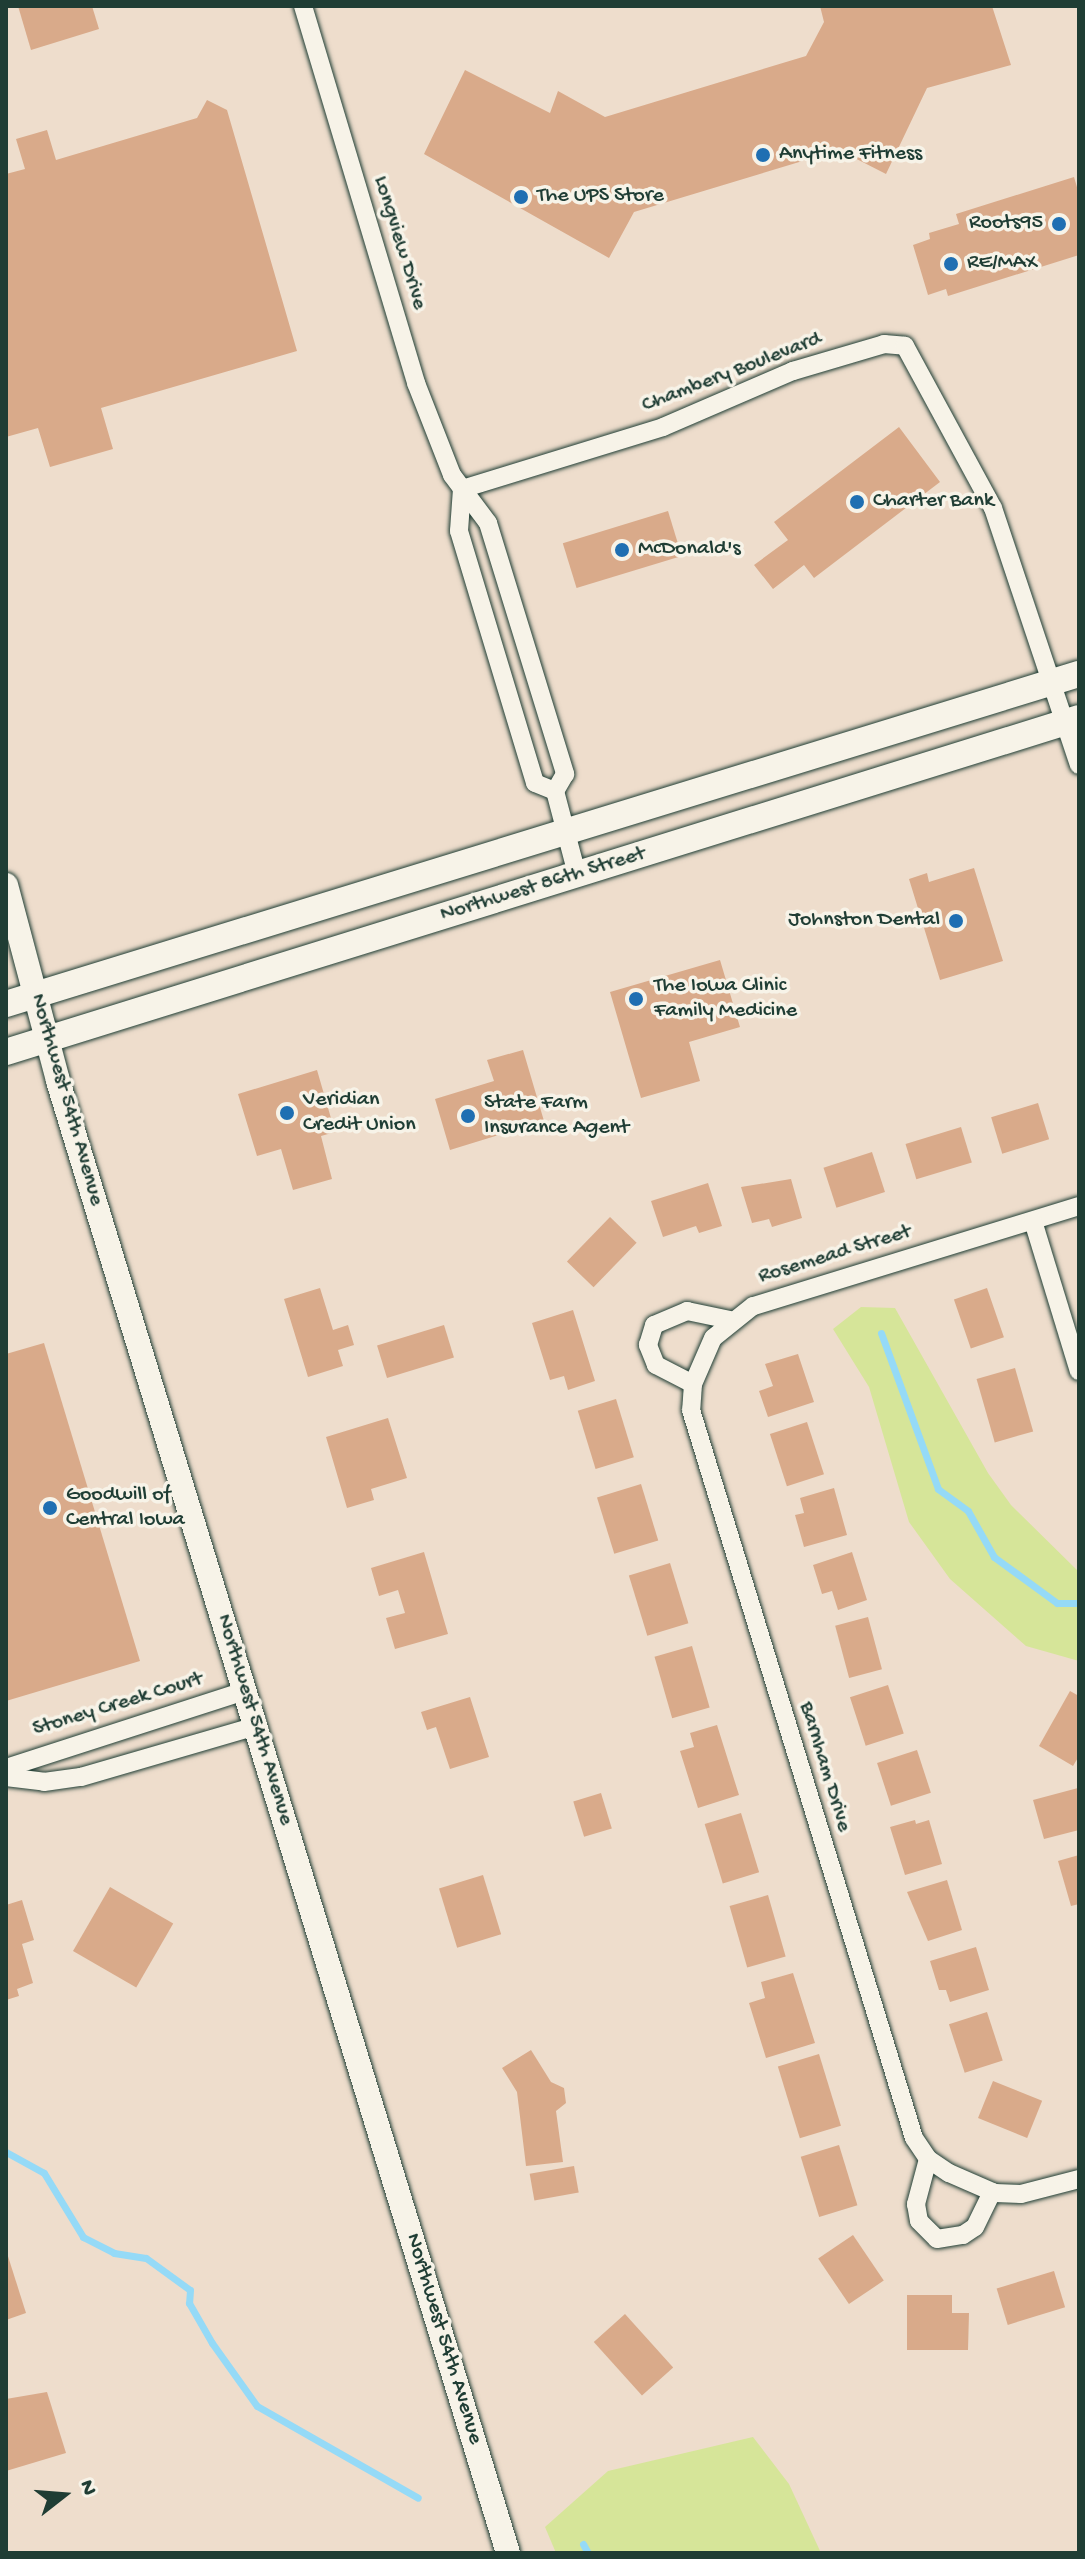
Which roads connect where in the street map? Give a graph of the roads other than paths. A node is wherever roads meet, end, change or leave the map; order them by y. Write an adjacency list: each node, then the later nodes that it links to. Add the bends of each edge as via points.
1 (303, 6): 2 (street, Longview Drive, via 416,383)
2 (462, 489): 4 (street, Chambery Boulevard, via 663,427 793,371 884,344 905,346 993,508); 7 (street, Longview Drive, via 493,537 565,774); 7 (street, Longview Drive, via 459,531 535,783)
3 (1079, 674): 4 (main road, Northwest 86th Street)
4 (1054, 682): 5 (street, Chambery Boulevard); 8 (main road, Northwest 86th Street)
5 (1072, 720): 6 (street, Chambery Boulevard); 9 (main road, Northwest 86th Street)
6 (1079, 765)
7 (555, 791): 8 (street, Longview Drive)
8 (566, 832): 9 (street, Longview Drive); 11 (main road, Northwest 86th Street)
9 (577, 874): 13 (main road, Northwest 86th Street)
10 (6, 885): 11 (street, Northwest 54th Avenue)
11 (37, 995): 12 (main road, Northwest 86th Street); 13 (street, Northwest 54th Avenue)
12 (6, 1004)
13 (47, 1039): 14 (main road, Northwest 86th Street); 21 (street, Northwest 54th Avenue)
14 (6, 1052)
15 (1079, 1206): 16 (street, Rosemead Street)
16 (1033, 1221): 17 (street, Rosemead Street, via 766,1300); 18 (street)
17 (730, 1320): 19 (street, Rosemead Street, via 706,1349); 19 (street, via 687,1311 654,1325 648,1345 656,1365)
18 (1079, 1371)
19 (693, 1384): 20 (street, Rosemead Street)
20 (696, 1436): 25 (street, Barnham Drive, via 906,2113)
21 (245, 1691): 22 (street, Northwest 54th Avenue); 23 (street, Stoney Creek Court)
22 (256, 1726): 24 (street, via 81,1777 44,1782); 28 (street, Northwest 54th Avenue)
23 (6, 1768)
24 (6, 1777)
25 (928, 2159): 27 (street, via 971,2186); 27 (street, via 916,2204 919,2221 937,2239 963,2235 975,2227)
26 (1079, 2179): 27 (street, via 1021,2194)
27 (992, 2192)
28 (508, 2553)

